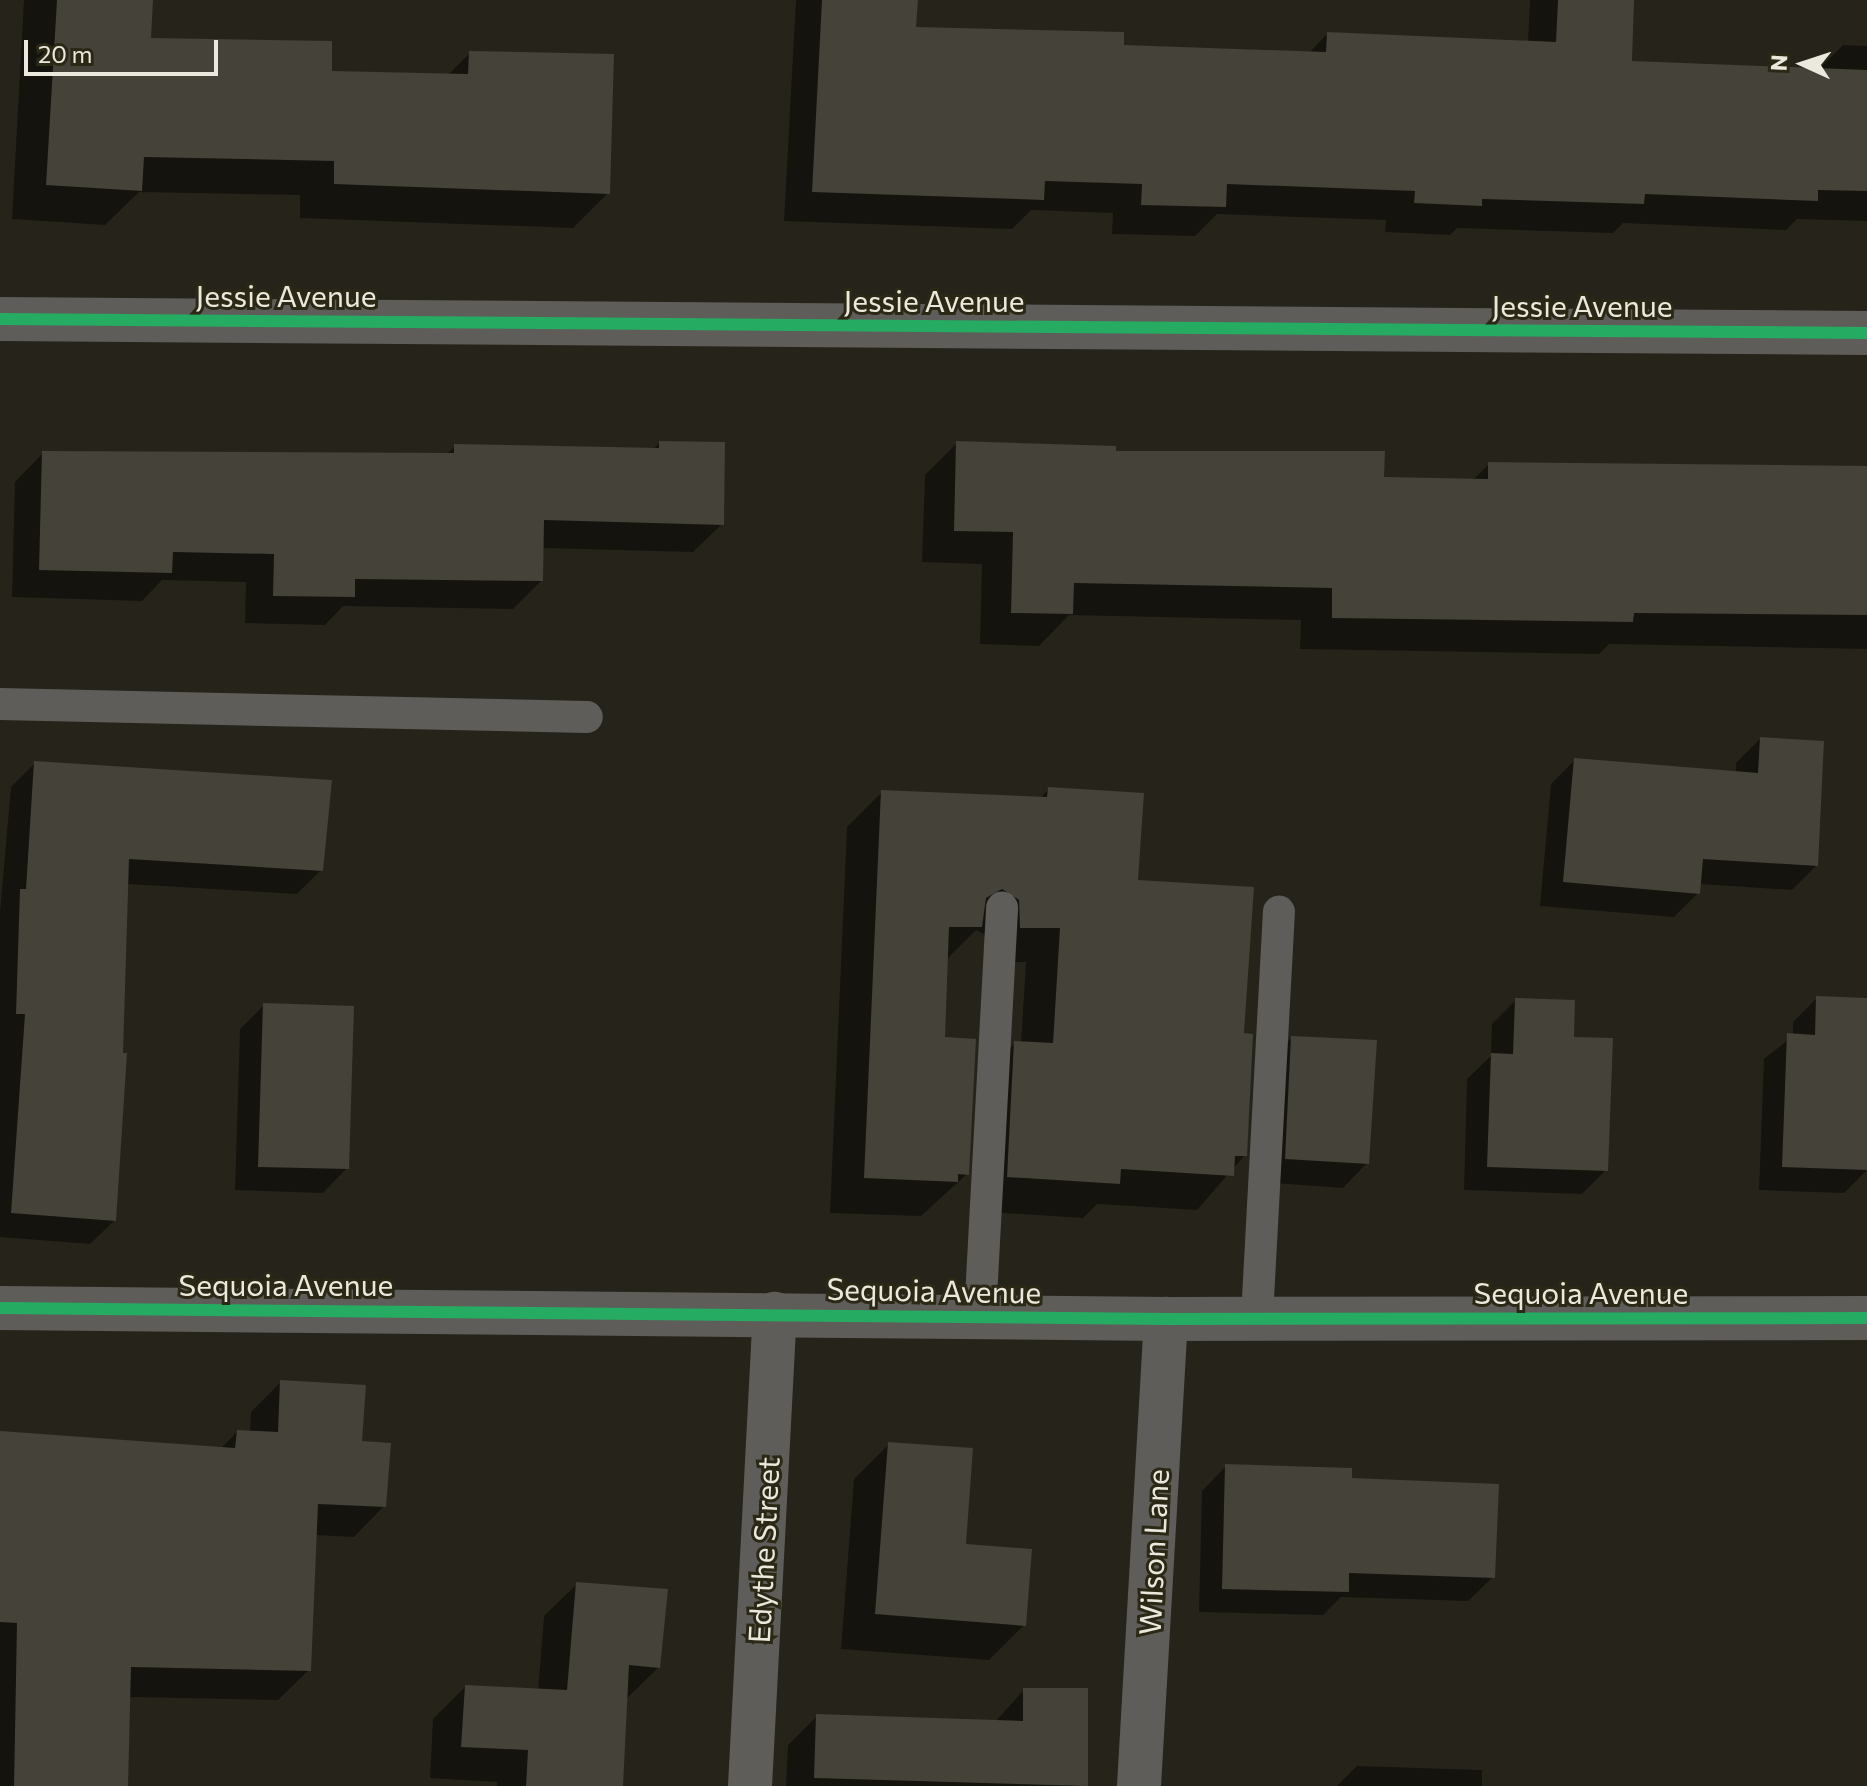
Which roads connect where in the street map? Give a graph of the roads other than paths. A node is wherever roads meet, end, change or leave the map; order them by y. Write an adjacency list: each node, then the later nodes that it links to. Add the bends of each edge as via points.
1 (0, 319): 2 (street, Jessie Avenue)
2 (1867, 333)
3 (0, 704): 4 (lane)
4 (587, 717)
5 (1002, 908): 9 (lane)
6 (1279, 912): 10 (lane)
7 (0, 1308): 8 (street, Sequoia Avenue)
8 (775, 1314): 9 (street, Sequoia Avenue); 13 (street, Edythe Street)
9 (980, 1316): 12 (street, Sequoia Avenue)
10 (1257, 1317): 11 (street, Sequoia Avenue); 12 (street, Sequoia Avenue)
11 (1867, 1318)
12 (1166, 1319): 14 (street, Wilson Lane)
13 (750, 1786)
14 (1139, 1786)

